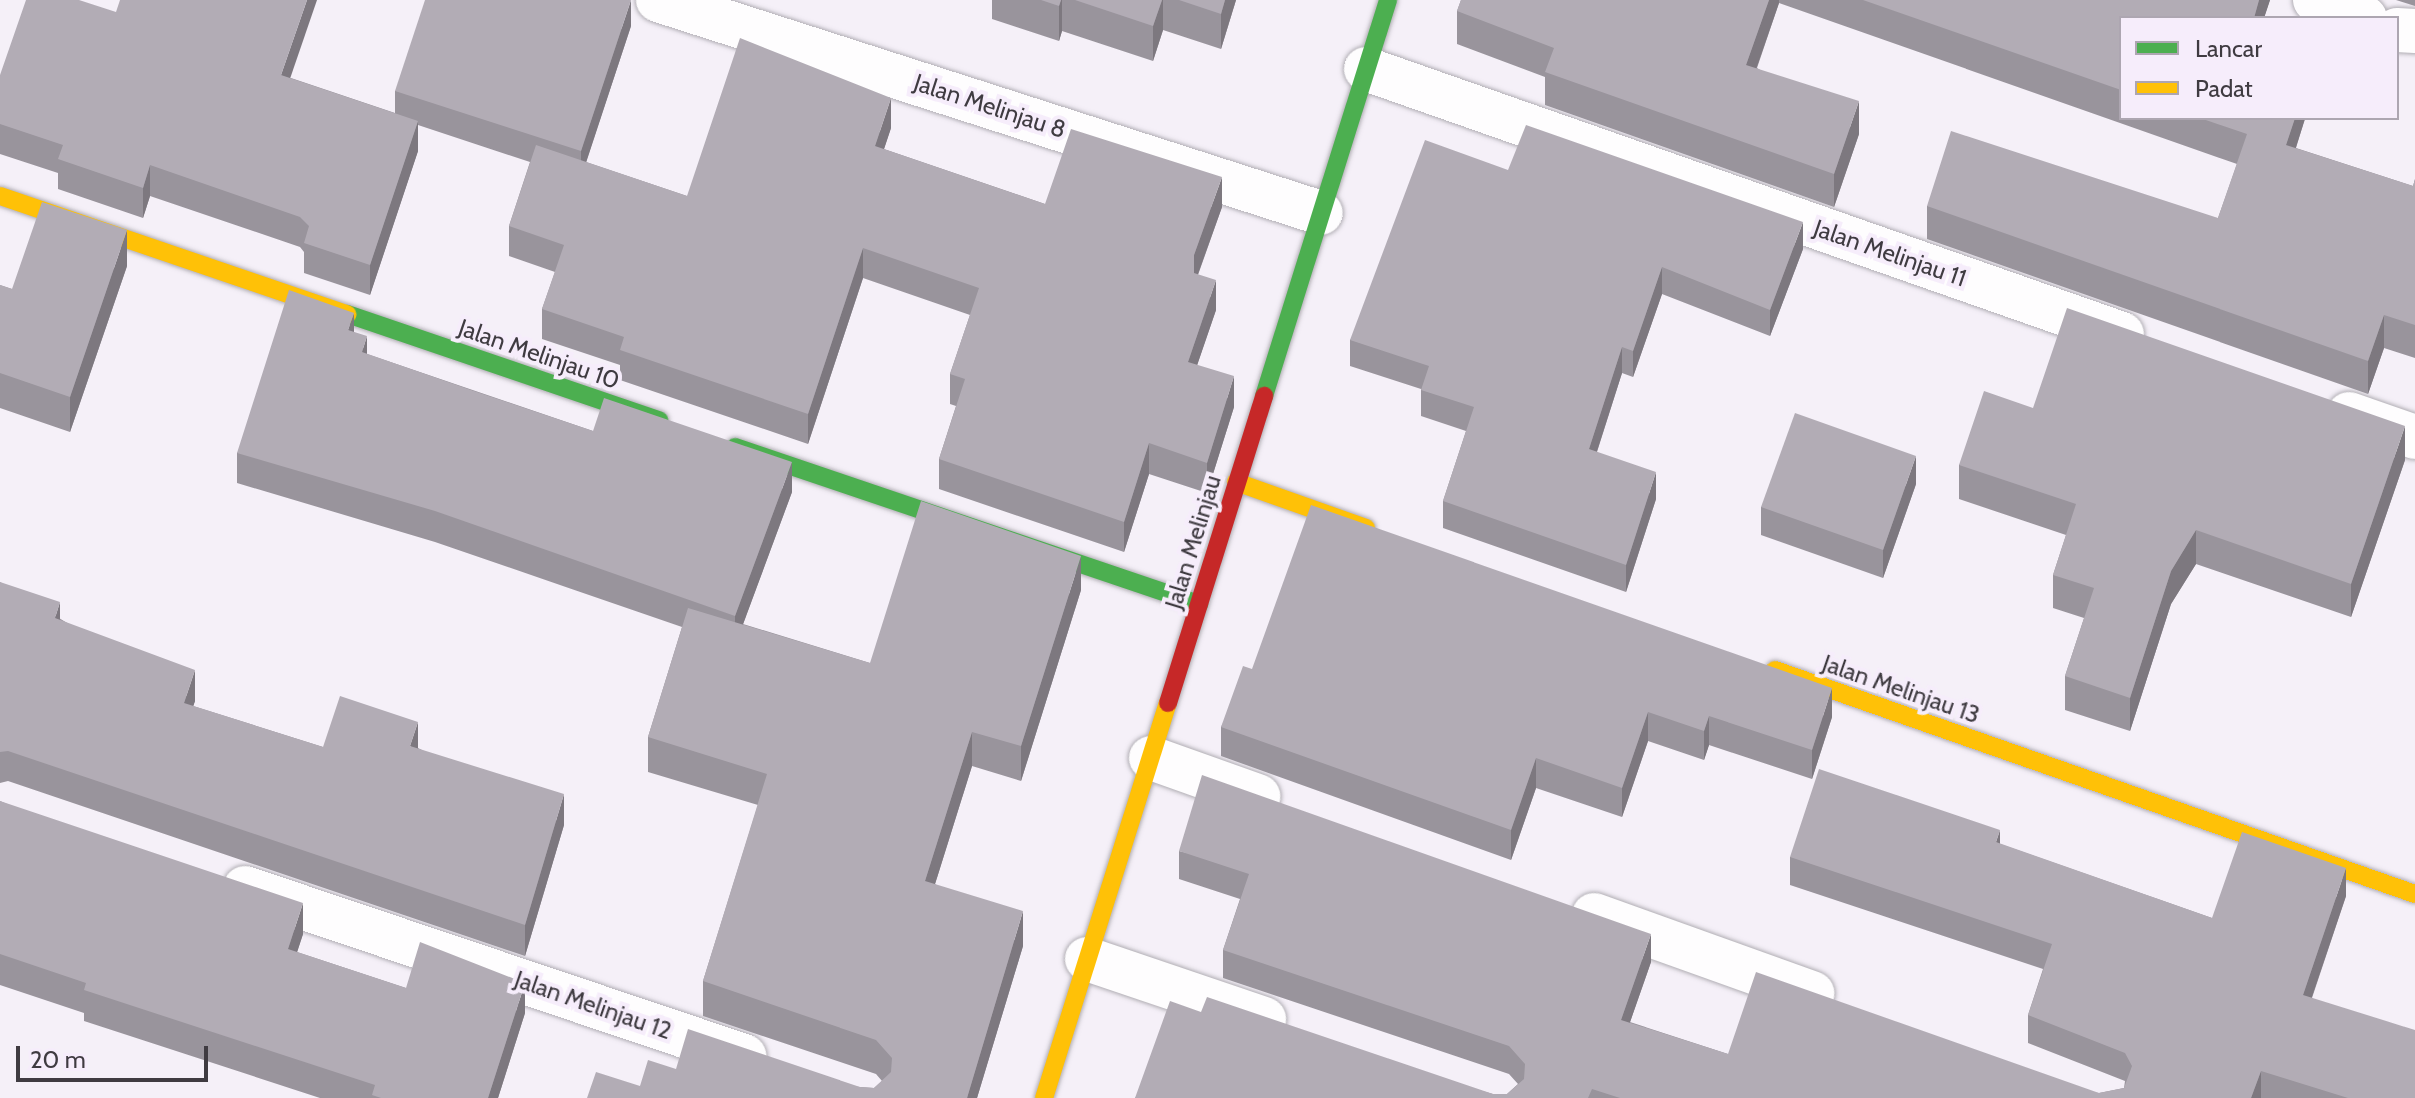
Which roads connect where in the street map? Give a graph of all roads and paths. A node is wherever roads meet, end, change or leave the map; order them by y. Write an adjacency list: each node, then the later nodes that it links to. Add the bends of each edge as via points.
1 (658, 0): 7 (street, Jalan Melinjau 8)
2 (1388, 0): 5 (street, Jalan Melinjau)
3 (2315, 0): 4 (street)
4 (2359, 16)
5 (1366, 69): 7 (street, Jalan Melinjau); 8 (street, Jalan Melinjau 11)
6 (0, 196): 10 (street, Jalan Melinjau 10)
7 (1321, 213): 13 (street, Jalan Melinjau)
8 (2160, 348)
9 (2310, 400): 11 (street)
10 (674, 426)
11 (2415, 437)
12 (719, 441): 15 (street)
13 (1236, 482): 14 (street); 15 (street, Jalan Melinjau)
14 (1385, 534)
15 (1199, 604): 17 (street, Jalan Melinjau)
16 (1758, 665): 20 (street, Jalan Melinjau 13)
17 (1151, 758): 18 (street); 22 (street, Jalan Melinjau)
18 (1300, 811)
19 (209, 876): 25 (street, Jalan Melinjau 12)
20 (2415, 894)
21 (1554, 901): 23 (street)
22 (1087, 959): 24 (street); 26 (street, Jalan Melinjau)
23 (1853, 1008)
24 (1309, 1034)
25 (778, 1068)
26 (1044, 1098)

